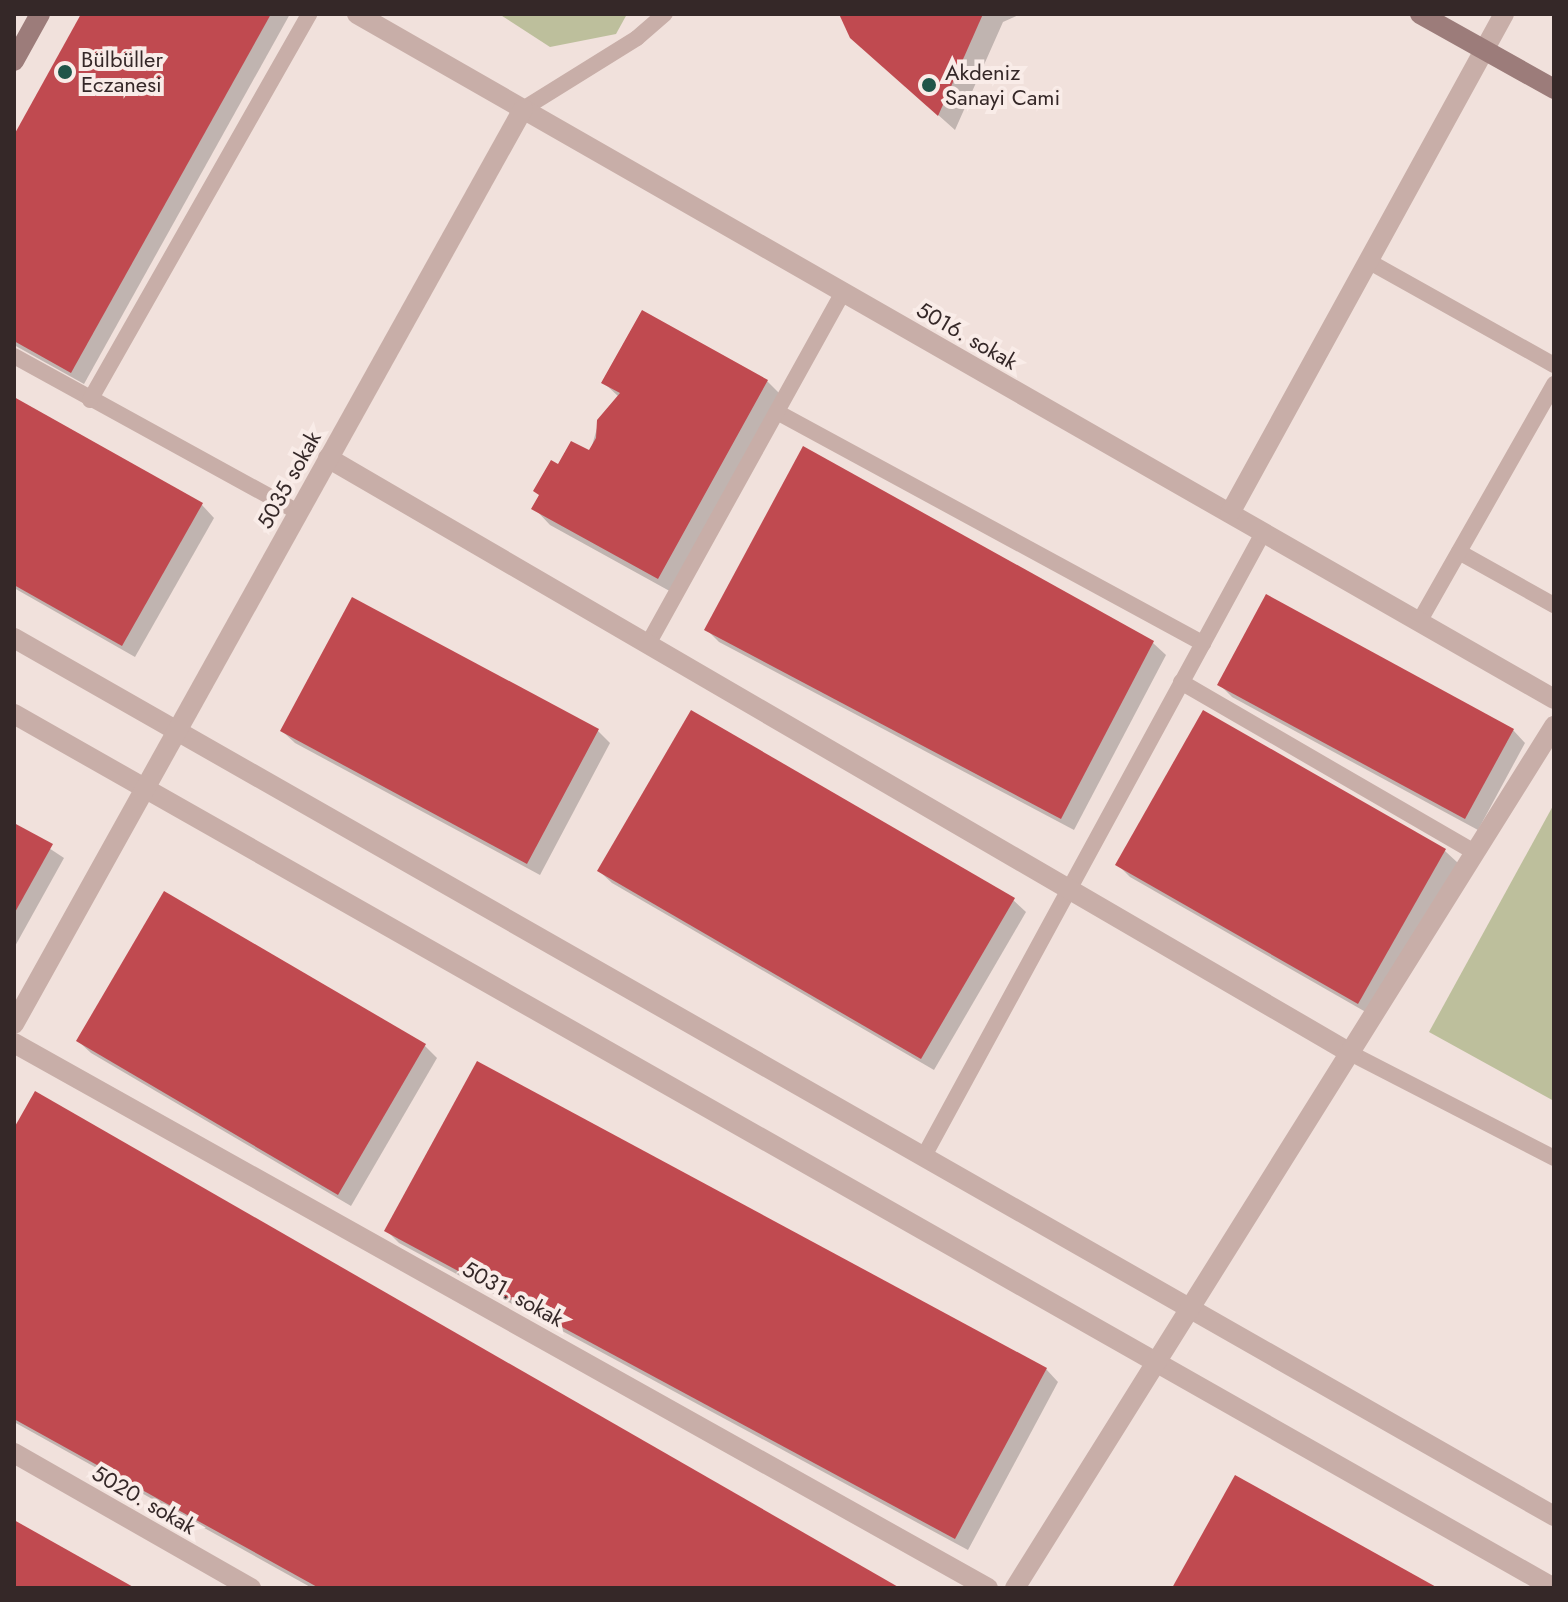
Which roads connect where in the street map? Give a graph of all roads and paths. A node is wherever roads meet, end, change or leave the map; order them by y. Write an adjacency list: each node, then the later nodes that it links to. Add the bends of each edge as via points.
1 (40, 14): 8 (main road)
2 (309, 14): 16 (lane)
3 (357, 14): 10 (street, 5016. sokak)
4 (665, 14): 10 (lane, 5035 sokak, via 637,38)
5 (1420, 14): 7 (main road)
6 (1504, 14): 7 (street)
7 (1484, 50): 9 (main road); 11 (street)
8 (14, 61)
9 (1554, 89)
10 (523, 109): 12 (street, 5016. sokak); 18 (street, 5035 sokak)
11 (1368, 261): 14 (lane); 20 (street)
12 (843, 292): 17 (lane); 20 (street, 5016. sokak)
13 (14, 356): 16 (lane)
14 (1554, 365)
15 (1554, 384): 22 (lane)
16 (90, 400): 19 (lane)
17 (777, 412): 26 (lane); 27 (lane)
18 (328, 458): 19 (street, 5035 sokak); 27 (street)
19 (298, 512): 32 (street, 5035 sokak)
20 (1230, 513): 21 (street, 5016. sokak)
21 (1263, 533): 24 (street, 5016. sokak); 26 (lane)
22 (1459, 552): 23 (lane); 24 (lane)
23 (1554, 605)
24 (1419, 622): 29 (street, 5016. sokak)
25 (14, 638): 32 (street)
26 (1203, 643): 28 (lane)
27 (648, 644): 35 (street)
28 (1181, 682): 34 (lane); 35 (lane)
29 (1554, 699)
30 (14, 714): 33 (street)
31 (1554, 726): 34 (street)
32 (177, 731): 33 (street, 5035 sokak); 39 (street)
33 (145, 788): 36 (street, 5035 sokak); 42 (street)
34 (1476, 853): 38 (street)
35 (1069, 889): 38 (street); 39 (lane)
36 (14, 1024)
37 (14, 1043): 46 (street, 5031. sokak)
38 (1352, 1054): 40 (lane); 41 (street)
39 (924, 1156): 41 (street)
40 (1554, 1158)
41 (1191, 1309): 42 (street); 44 (street)
42 (1157, 1363): 47 (street); 48 (street)
43 (14, 1453): 45 (street, 5020. sokak)
44 (1552, 1509)
45 (251, 1588)
46 (988, 1588)
47 (1015, 1588)
48 (1554, 1588)

